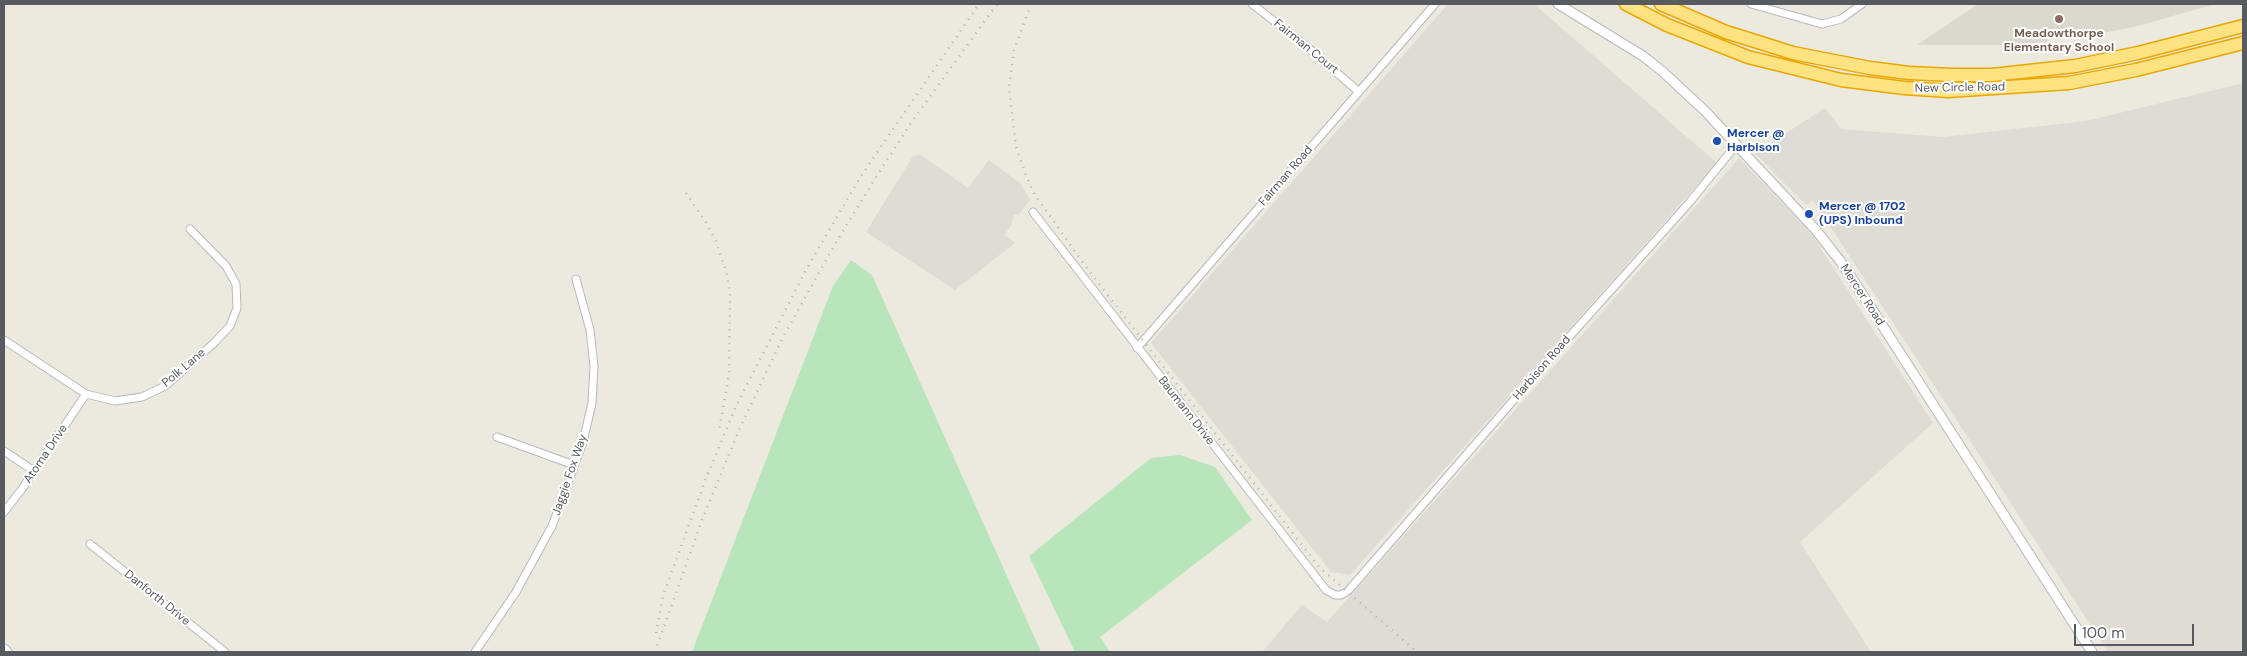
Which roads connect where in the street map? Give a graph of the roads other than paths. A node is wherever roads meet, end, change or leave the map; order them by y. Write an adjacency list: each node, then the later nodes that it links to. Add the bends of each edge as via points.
1 (1252, 4): 10 (street, Fairman Court)
2 (1435, 4): 10 (street, Fairman Road)
3 (1558, 4): 11 (street, Mercer Road, via 1662,71)
4 (1626, 4): 9 (highway, New Circle Road, via 1667,25 1748,57 1841,80 1948,91 2069,83)
5 (1661, 4): 8 (highway, New Circle Road, via 1726,32 1793,53 1870,68 1953,75 1992,75 2075,66)
6 (1751, 4): 7 (street, via 1822,24 1841,19)
7 (1862, 4)
8 (2241, 26)
9 (2243, 43)
10 (1359, 92): 16 (street, Fairman Road)
11 (1736, 145): 24 (street, Harbison Road); 29 (street, Mercer Road, via 1841,262)
12 (1033, 212): 16 (street, Baumann Drive)
13 (190, 229): 17 (street, Polk Lane, via 226,266 236,284 237,308 230,326 165,386 142,396 115,400)
14 (576, 279): 20 (street, Jaggie Fox Way, via 590,330 594,366 592,403)
15 (4, 340): 17 (street, Polk Lane)
16 (1137, 348): 24 (street, Baumann Drive, via 1326,590 1334,595)
17 (86, 394): 21 (street, Atoma Drive)
18 (497, 437): 20 (street)
19 (4, 451): 21 (street)
20 (574, 465): 28 (street, Jaggie Fox Way, via 552,526 532,565)
21 (34, 471): 22 (street, Atoma Drive)
22 (4, 512)
23 (90, 544): 27 (street, Danforth Drive)
24 (1348, 591)
25 (4, 650): 26 (street)
26 (7, 652)
27 (225, 652)
28 (475, 652)
29 (2092, 652)

